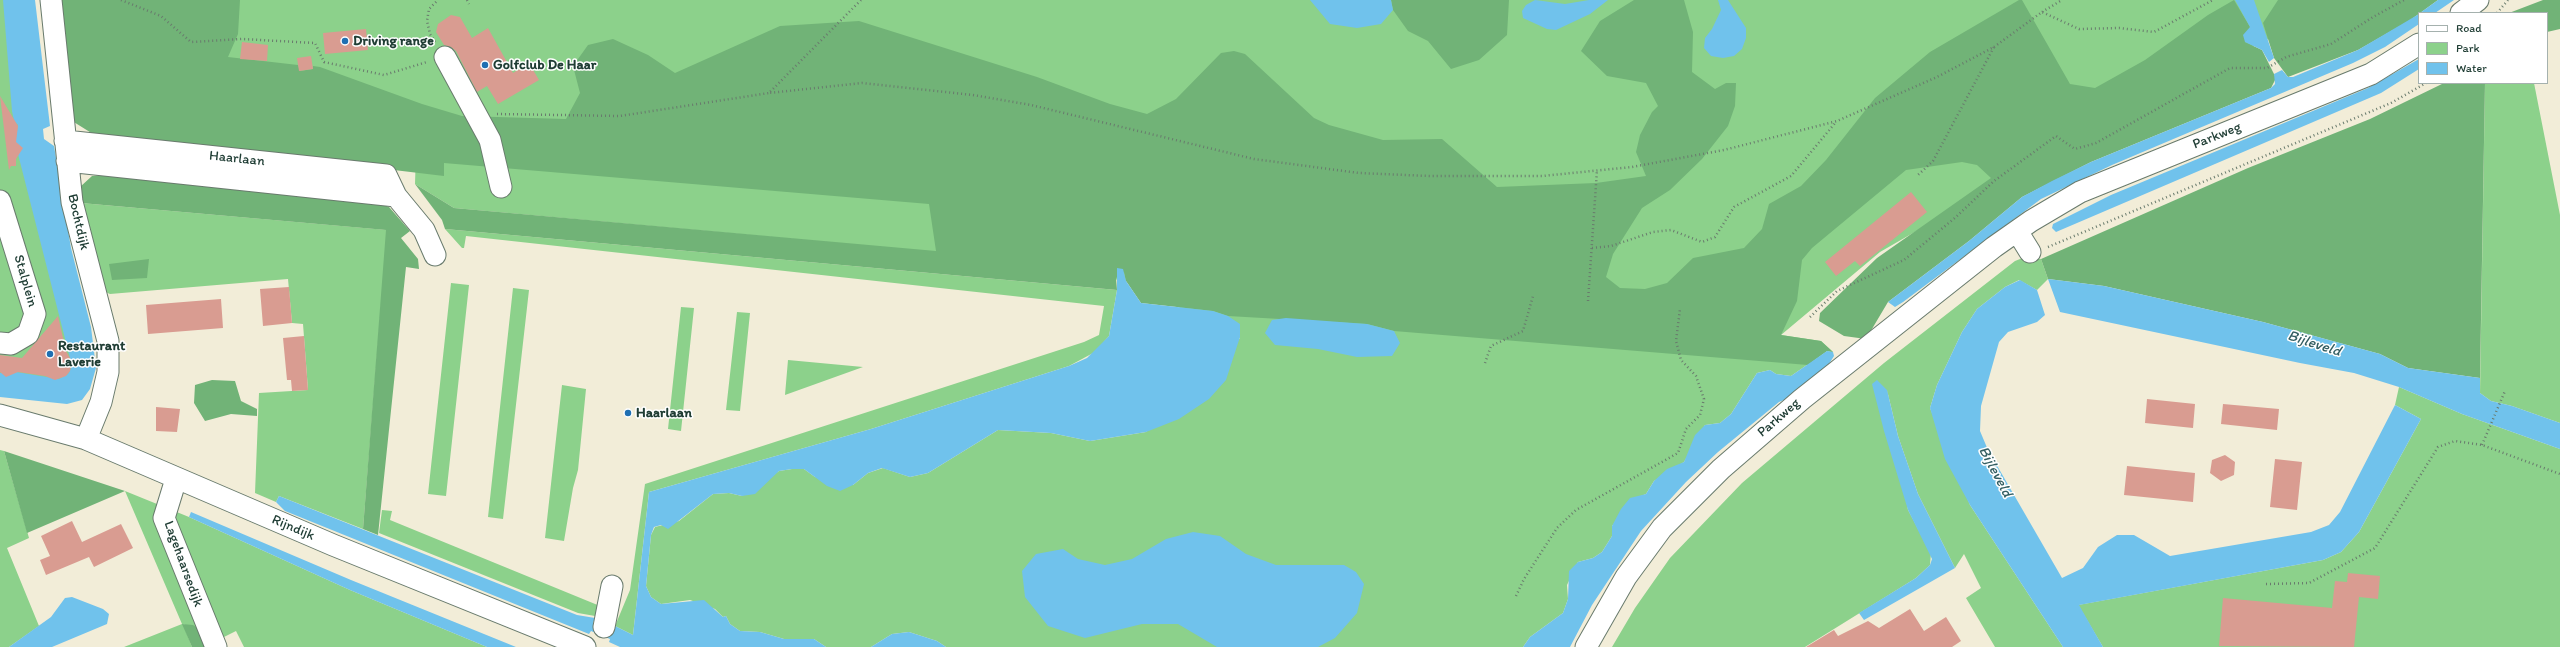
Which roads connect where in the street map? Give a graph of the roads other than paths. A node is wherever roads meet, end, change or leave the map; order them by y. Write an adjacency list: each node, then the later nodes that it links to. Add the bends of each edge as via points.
1 (51, 0): 6 (street, Bochtdijk)
2 (2478, 0): 3 (street)
3 (2462, 12)
4 (2418, 45): 9 (street, Parkweg, via 2371,74 2080,192)
5 (445, 57): 7 (street, via 490,140)
6 (66, 151): 11 (street, Haarlaan, via 396,196 424,230); 14 (street, Bochtdijk, via 72,202 108,341 108,372 101,402)
7 (501, 187)
8 (0, 200): 12 (street, Stalplein, via 34,314 28,334 11,344)
9 (2017, 231): 10 (street); 19 (street, Parkweg, via 1802,399 1721,469 1662,528 1626,577)
10 (2030, 252)
11 (435, 255)
12 (0, 343)
13 (0, 416): 14 (street, Rijndijk)
14 (86, 439): 15 (street, Rijndijk)
15 (176, 479): 17 (street, Rijndijk); 18 (street, Lagehaarsedijk, via 164,518)
16 (612, 586): 17 (street)
17 (596, 639)
18 (216, 647)
19 (1586, 647)

